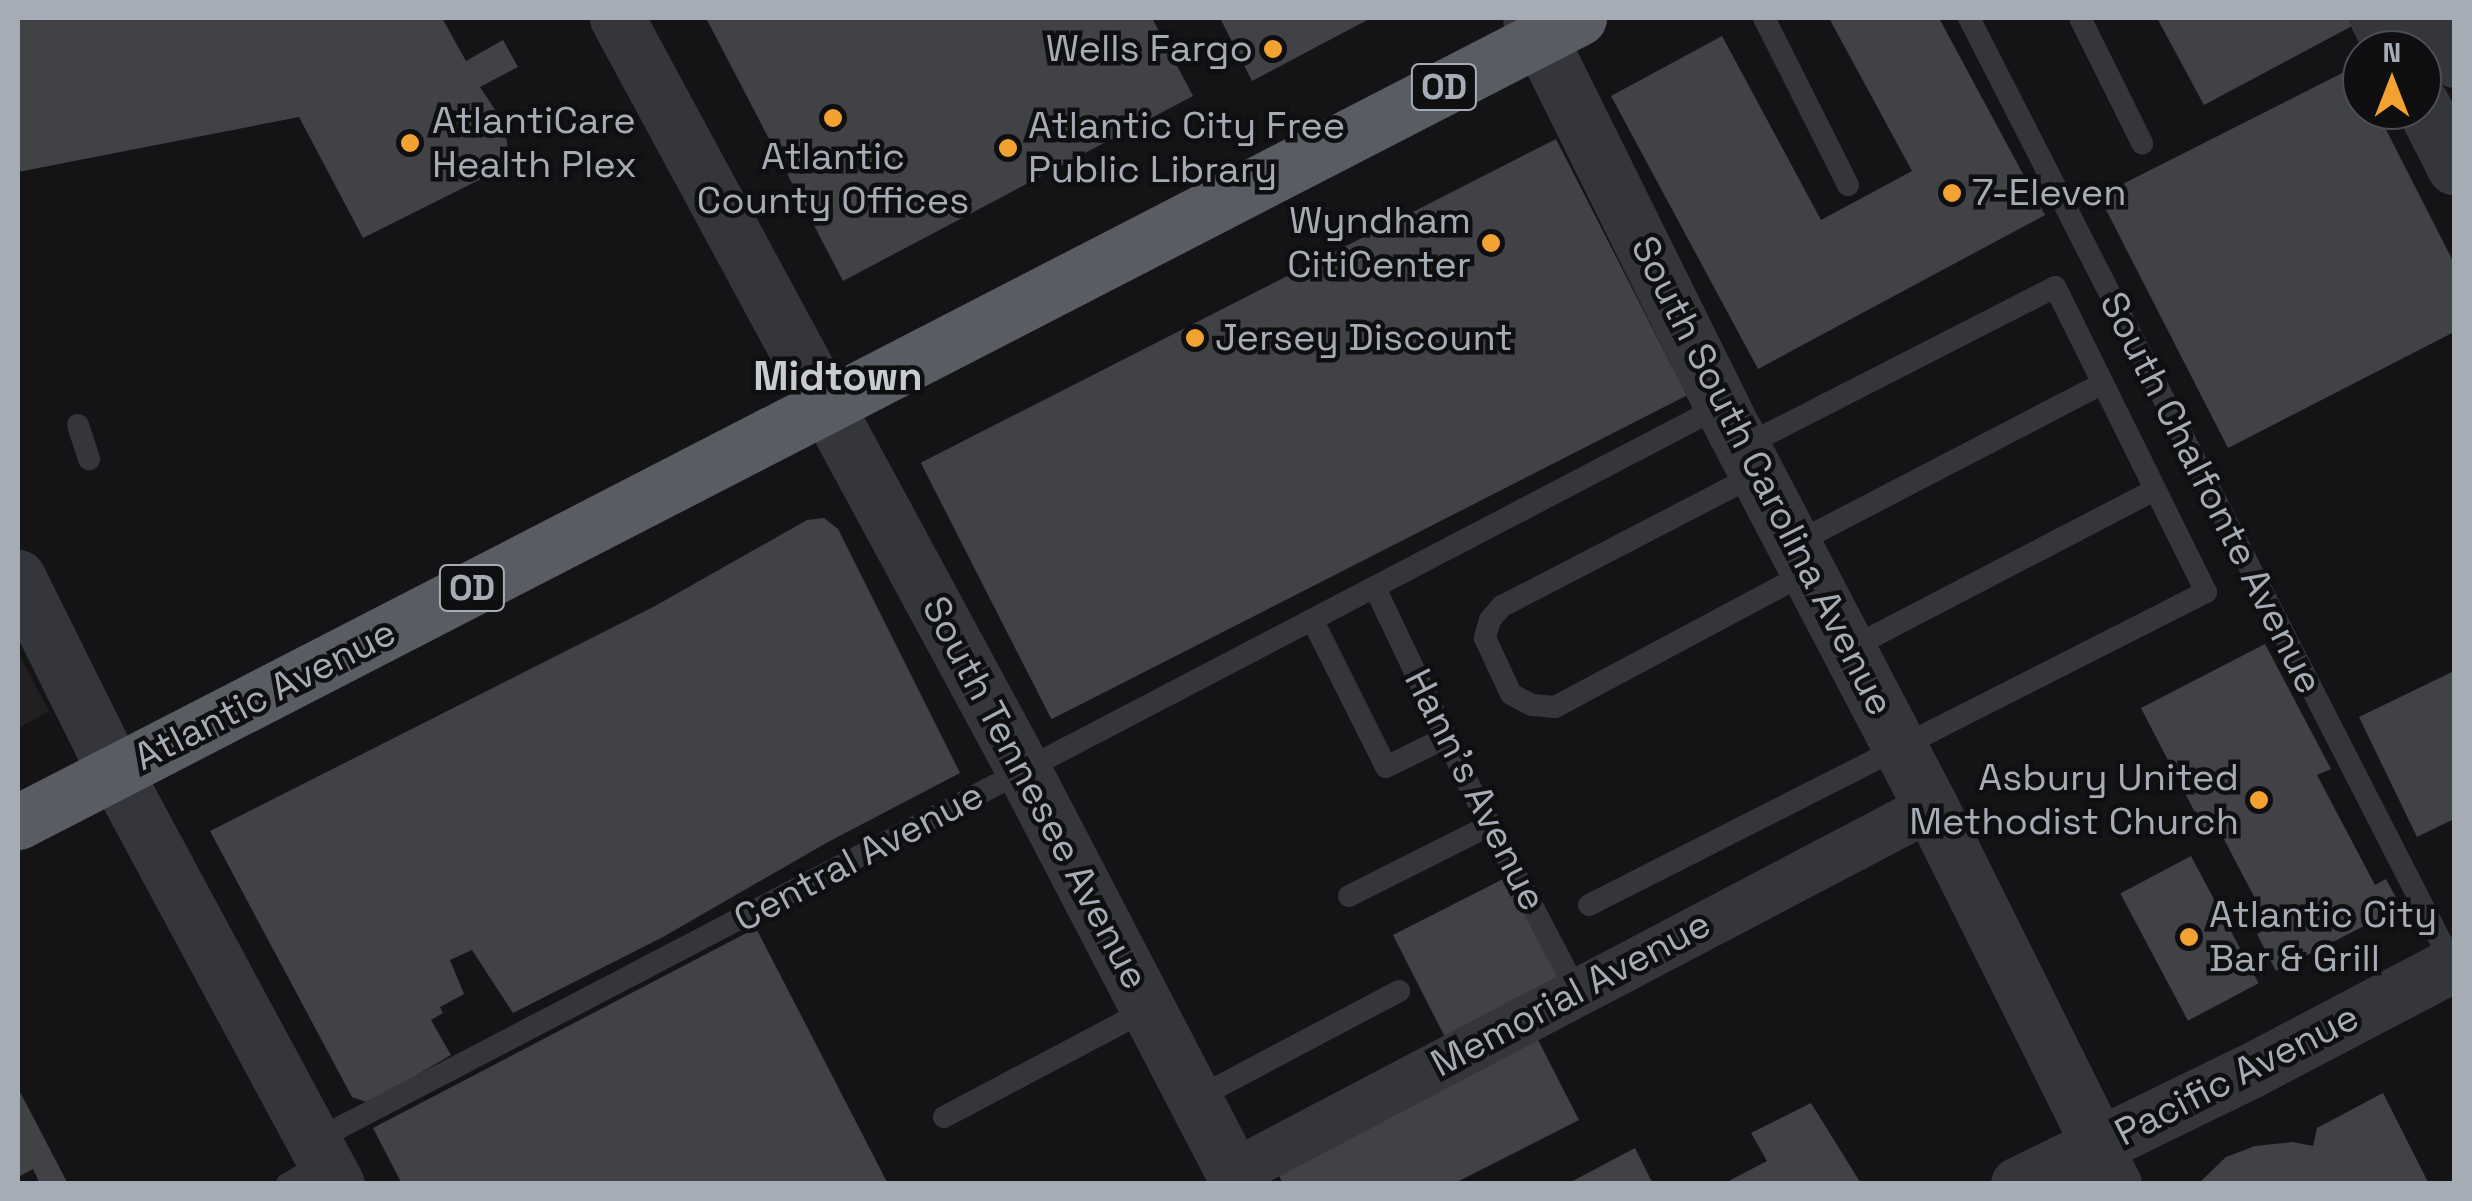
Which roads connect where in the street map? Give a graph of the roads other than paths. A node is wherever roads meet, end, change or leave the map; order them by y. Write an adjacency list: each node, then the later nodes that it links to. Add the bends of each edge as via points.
1 (617, 18): 13 (street, South Tennesee Avenue)
2 (1764, 18): 11 (lane)
3 (1969, 18): 32 (lane, South Chalfonte Avenue)
4 (2080, 18): 9 (lane)
5 (2433, 18): 7 (street)
6 (1550, 24): 13 (highway, Atlantic Avenue / OD); 15 (street, South South Carolina Avenue)
7 (2454, 60)
8 (2435, 130): 10 (street)
9 (2142, 142)
10 (2454, 167)
11 (1848, 185)
12 (2102, 384): 15 (lane, via 2055,287); 17 (lane); 18 (lane)
13 (828, 405): 25 (street, South Tennesee Avenue); 26 (highway, Atlantic Avenue / OD)
14 (78, 425): 16 (lane)
15 (1741, 442): 18 (street, South South Carolina Avenue); 18 (lane, via 1502,606 1484,638 1511,694 1555,707); 20 (lane, Central Avenue)
16 (89, 458)
17 (2155, 490): 22 (lane); 24 (lane, via 2206,592)
18 (1801, 558): 22 (street, South South Carolina Avenue)
19 (18, 576): 26 (street)
20 (1375, 588): 21 (lane, Central Avenue); 23 (lane, Hann's Avenue)
21 (1314, 621): 23 (lane, via 1386,766); 25 (lane, Central Avenue)
22 (1849, 650): 24 (street, South South Carolina Avenue)
23 (1447, 737): 29 (lane, Hann's Avenue)
24 (1902, 750): 27 (street, South South Carolina Avenue); 31 (lane)
25 (1024, 771): 35 (street, South Tennesee Avenue); 39 (lane, Central Avenue)
26 (115, 772): 28 (highway, Atlantic Avenue / OD); 39 (street)
27 (1931, 807): 33 (street, Memorial Avenue); 38 (street, South South Carolina Avenue)
28 (18, 822)
29 (1490, 826): 30 (lane); 33 (lane, Hann's Avenue)
30 (1348, 896)
31 (1589, 905)
32 (2454, 966): 38 (street, Pacific Avenue)
33 (1576, 990): 40 (street, Memorial Avenue)
34 (1399, 991): 36 (lane)
35 (1148, 1009): 36 (street, South Tennesee Avenue); 37 (lane)
36 (1195, 1099): 40 (street, South Tennesee Avenue)
37 (944, 1117)
38 (2108, 1165): 41 (street, Pacific Avenue)
39 (316, 1167)
40 (1228, 1180)
41 (2018, 1184)

